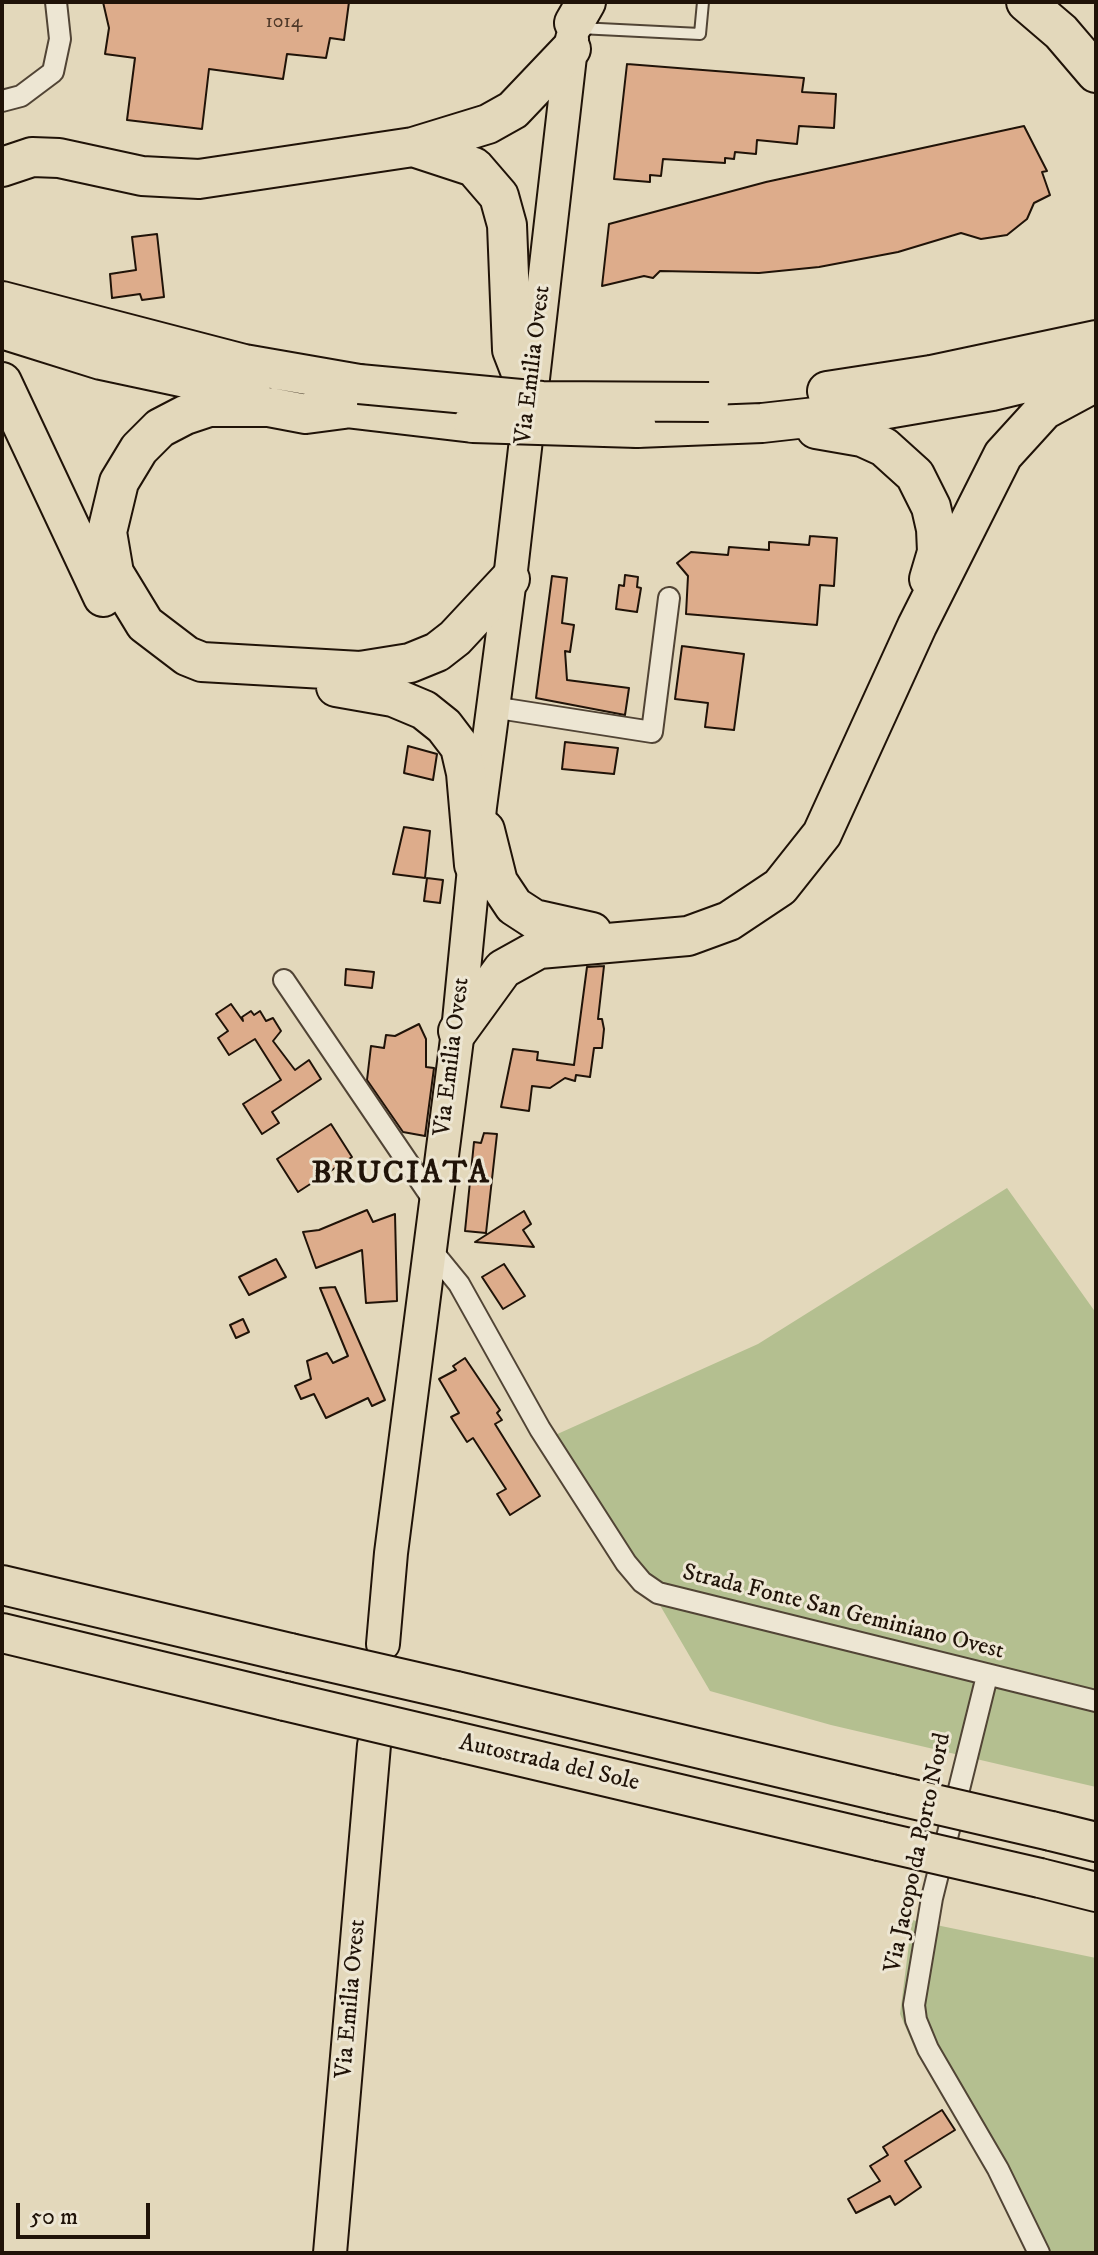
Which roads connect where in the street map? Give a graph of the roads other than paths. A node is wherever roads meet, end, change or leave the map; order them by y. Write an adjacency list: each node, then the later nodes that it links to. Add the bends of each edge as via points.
1 (56, 2): 6 (street, via 60,39 53,72 21,96)
2 (703, 2): 4 (lane, via 700,34)
3 (1026, 2): 5 (highway)
4 (576, 25): 7 (highway, via 513,110 488,124); 21 (main road, Via Emilia Ovest)
5 (1096, 73)
6 (2, 101)
7 (413, 147): 8 (highway, via 199,179 142,176); 21 (highway, via 474,167 499,196 507,225 512,350)
8 (71, 160): 9 (highway, via 32,157); 10 (highway, via 33,168)
9 (2, 167)
10 (2, 190)
11 (2, 274): 14 (highway)
12 (2, 301): 14 (highway)
13 (1096, 315): 18 (highway, via 1076,328 988,351)
14 (60, 318): 22 (highway, via 244,364)
15 (2, 329): 22 (highway, via 116,364)
16 (1096, 340): 18 (highway)
17 (1096, 366): 24 (highway, via 940,401)
18 (931, 375): 23 (highway)
19 (2, 382): 30 (highway, via 105,602 132,642 160,665 195,678 346,687 424,710 460,747)
20 (1096, 382): 27 (highway, via 1059,400 1014,440 992,473)
21 (531, 399): 25 (main road, Via Emilia Ovest)
22 (353, 401): 23 (highway, bridge, via 542,401); 25 (highway, via 306,414 269,407 209,407 160,428 139,449 119,482 107,532 109,560 119,587 145,624 202,662 360,671 410,663 437,652)
23 (708, 414): 24 (highway)
24 (762, 423): 27 (highway, via 862,437 884,447 915,475 931,507 937,552)
25 (510, 579): 28 (main road, Via Emilia Ovest)
26 (669, 598): 28 (street, via 652,732)
27 (917, 626): 31 (highway, via 822,834 795,872 765,900 729,921 688,936)
28 (492, 707): 29 (main road, Via Emilia Ovest)
29 (480, 807): 30 (main road, Via Emilia Ovest); 31 (highway, via 498,882 514,906 556,926)
30 (474, 865): 33 (main road, Via Emilia Ovest)
31 (643, 941): 33 (highway, via 561,944 520,957 489,985)
32 (284, 980): 34 (street)
33 (458, 1031): 34 (main road, Via Emilia Ovest)
34 (434, 1201): 35 (main road, Via Emilia Ovest)
35 (428, 1246): 38 (main road, Via Emilia Ovest); 39 (street, Strada Fonte San Geminiano Ovest, via 459,1284 540,1429 642,1582 680,1600)
36 (2, 1585): 42 (highway, Autostrada del Sole, bridge)
37 (2, 1633): 43 (highway, Autostrada del Sole, bridge)
38 (383, 1644)
39 (987, 1676): 40 (street, Strada Fonte San Geminiano Ovest); 45 (street, Via Jacopo da Porto Nord, via 932,1898 914,2005 928,2049 998,2169)
40 (1096, 1701)
41 (374, 1745): 44 (main road, Via Emilia Ovest)
42 (1096, 1842)
43 (1096, 1892)
44 (330, 2253)
45 (1039, 2253)

